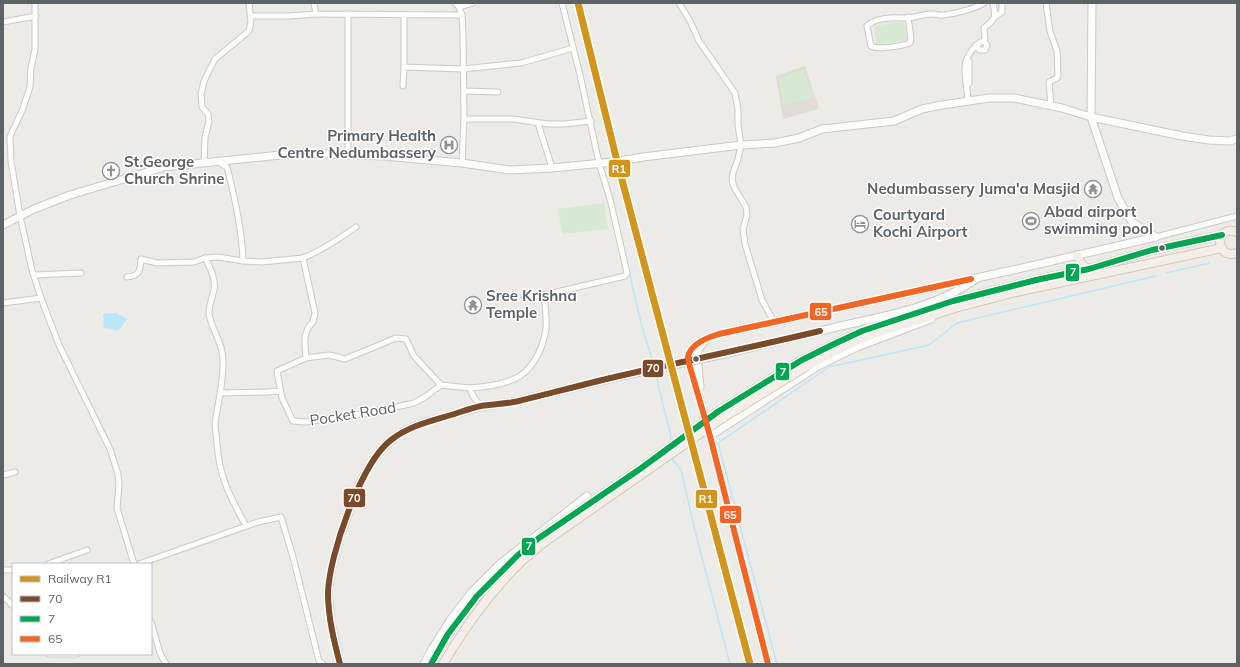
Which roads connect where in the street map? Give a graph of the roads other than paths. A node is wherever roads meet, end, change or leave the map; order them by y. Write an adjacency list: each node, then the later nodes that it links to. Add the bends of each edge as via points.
1 (35, 3): 17 (street)
2 (249, 3): 18 (street)
3 (314, 3): 13 (street)
4 (473, 3): 12 (street)
5 (562, 3): 24 (street)
6 (679, 3): 37 (street, via 699,41 735,92)
7 (984, 3): 20 (street, via 965,11 944,15)
8 (993, 3): 19 (street)
9 (1002, 3): 19 (street, via 1003,11)
10 (1046, 3): 31 (street, via 1050,31 1057,51 1058,75 1049,82)
11 (1092, 3): 32 (street)
12 (457, 5): 16 (street)
13 (316, 14): 14 (street); 18 (street)
14 (348, 14): 15 (street); 38 (street)
15 (404, 15): 16 (street); 25 (street)
16 (462, 15): 26 (street)
17 (36, 16): 21 (street); 44 (street, via 30,87 10,136 10,161)
18 (250, 16): 41 (street, via 249,31 215,59 204,81 202,107 208,114 209,122 205,137)
19 (995, 16): 22 (street, via 983,29)
20 (908, 17): 20 (street, via 910,43 881,48 871,46 867,26 869,24)
21 (3, 22)
22 (984, 41): 23 (street); 23 (street, via 987,45 984,50 979,50)
23 (976, 45): 30 (street, via 965,64)
24 (574, 48): 26 (street, via 521,63); 34 (street)
25 (404, 67): 26 (street); 27 (street)
26 (463, 69): 28 (street)
27 (403, 86)
28 (464, 91): 29 (street); 33 (street)
29 (498, 92)
30 (968, 100): 31 (street, via 1014,98); 37 (street, via 922,109 894,121 822,129 799,138 775,143)
31 (1051, 106): 32 (street)
32 (1091, 117): 36 (street, via 1209,140); 50 (street, via 1118,198 1132,222)
33 (464, 119): 35 (street, via 513,119); 40 (street)
34 (591, 121): 35 (street, via 565,124); 42 (street)
35 (538, 123): 43 (street)
36 (1237, 139)
37 (741, 145): 42 (street); 68 (street, via 732,180 747,210 743,234 762,300)
38 (348, 154): 39 (street, via 300,153); 40 (street)
39 (217, 162): 41 (street); 56 (street, via 226,167 233,191)
40 (462, 162): 43 (street, via 510,170)
41 (204, 163): 44 (street, via 164,167 70,195)
42 (599, 163): 43 (street); 62 (street, via 627,273 625,276)
43 (552, 168)
44 (20, 216): 46 (street); 59 (street)
45 (1237, 216): 50 (street)
46 (3, 225)
47 (356, 227): 55 (street)
48 (1237, 232): 49 (main road, via 1228,231)
49 (1222, 235): 51 (main road); 57 (main road, via 1152,250)
50 (1156, 237): 53 (street)
51 (1222, 248): 52 (main road, via 1227,253); 66 (main road)
52 (1237, 252)
53 (1077, 255): 57 (main road, via 1082,265); 61 (street)
54 (205, 258): 56 (street, via 218,257); 60 (street, via 194,262 157,263 141,259 138,274); 75 (street, via 214,282 209,311 221,345)
55 (303, 258): 56 (street); 70 (street, via 315,313 305,336)
56 (243, 261)
57 (1089, 269): 67 (main road, via 953,301)
58 (81, 273): 59 (street)
59 (34, 275): 63 (street)
60 (127, 277)
61 (978, 277): 68 (street); 76 (street, bridge, via 962,289 901,311 517,401)
62 (544, 295): 64 (street); 73 (street, via 546,328 541,348 533,364 520,376 505,382)
63 (41, 298): 65 (street); 86 (street, via 59,345 113,457 119,485 117,508)
64 (524, 298)
65 (3, 303)
66 (973, 303): 67 (main road); 77 (street, via 857,346 818,366)
67 (924, 314): 83 (main road, bridge, via 868,336 807,366 721,419)
68 (774, 322): 69 (street)
69 (708, 337): 71 (street, via 697,354); 71 (street, via 699,342 688,356)
70 (306, 358): 72 (street, via 329,355 345,359 396,338 406,339 414,356); 74 (street, Pocket Road, via 277,371)
71 (697, 382): 77 (street, via 705,407); 78 (street)
72 (441, 385): 73 (street); 74 (street, Pocket Road, via 414,404 305,422 293,422)
73 (470, 388): 76 (street)
74 (280, 390): 75 (street)
75 (221, 393): 82 (street, via 215,424 221,472 228,494)
76 (481, 406): 94 (street, via 425,422 404,431 379,453 362,480 340,536 328,592 331,623)
77 (717, 430): 78 (street)
78 (710, 436): 98 (street)
79 (15, 472): 80 (street)
80 (3, 475)
81 (587, 496): 95 (street, via 501,563 471,593 452,618)
82 (246, 526): 87 (street); 93 (street, via 281,517 319,661)
83 (543, 540): 96 (main road, via 518,555 477,596 448,634); 97 (main road, via 487,598)
84 (87, 550): 85 (street)
85 (51, 563)
86 (134, 563)
87 (142, 563)
88 (3, 596): 89 (street)
89 (12, 605)
90 (152, 628): 91 (street)
91 (154, 640): 92 (street)
92 (166, 664)
93 (323, 664)
94 (340, 664)
95 (424, 664)
96 (431, 664)
97 (443, 664)
98 (768, 664)

